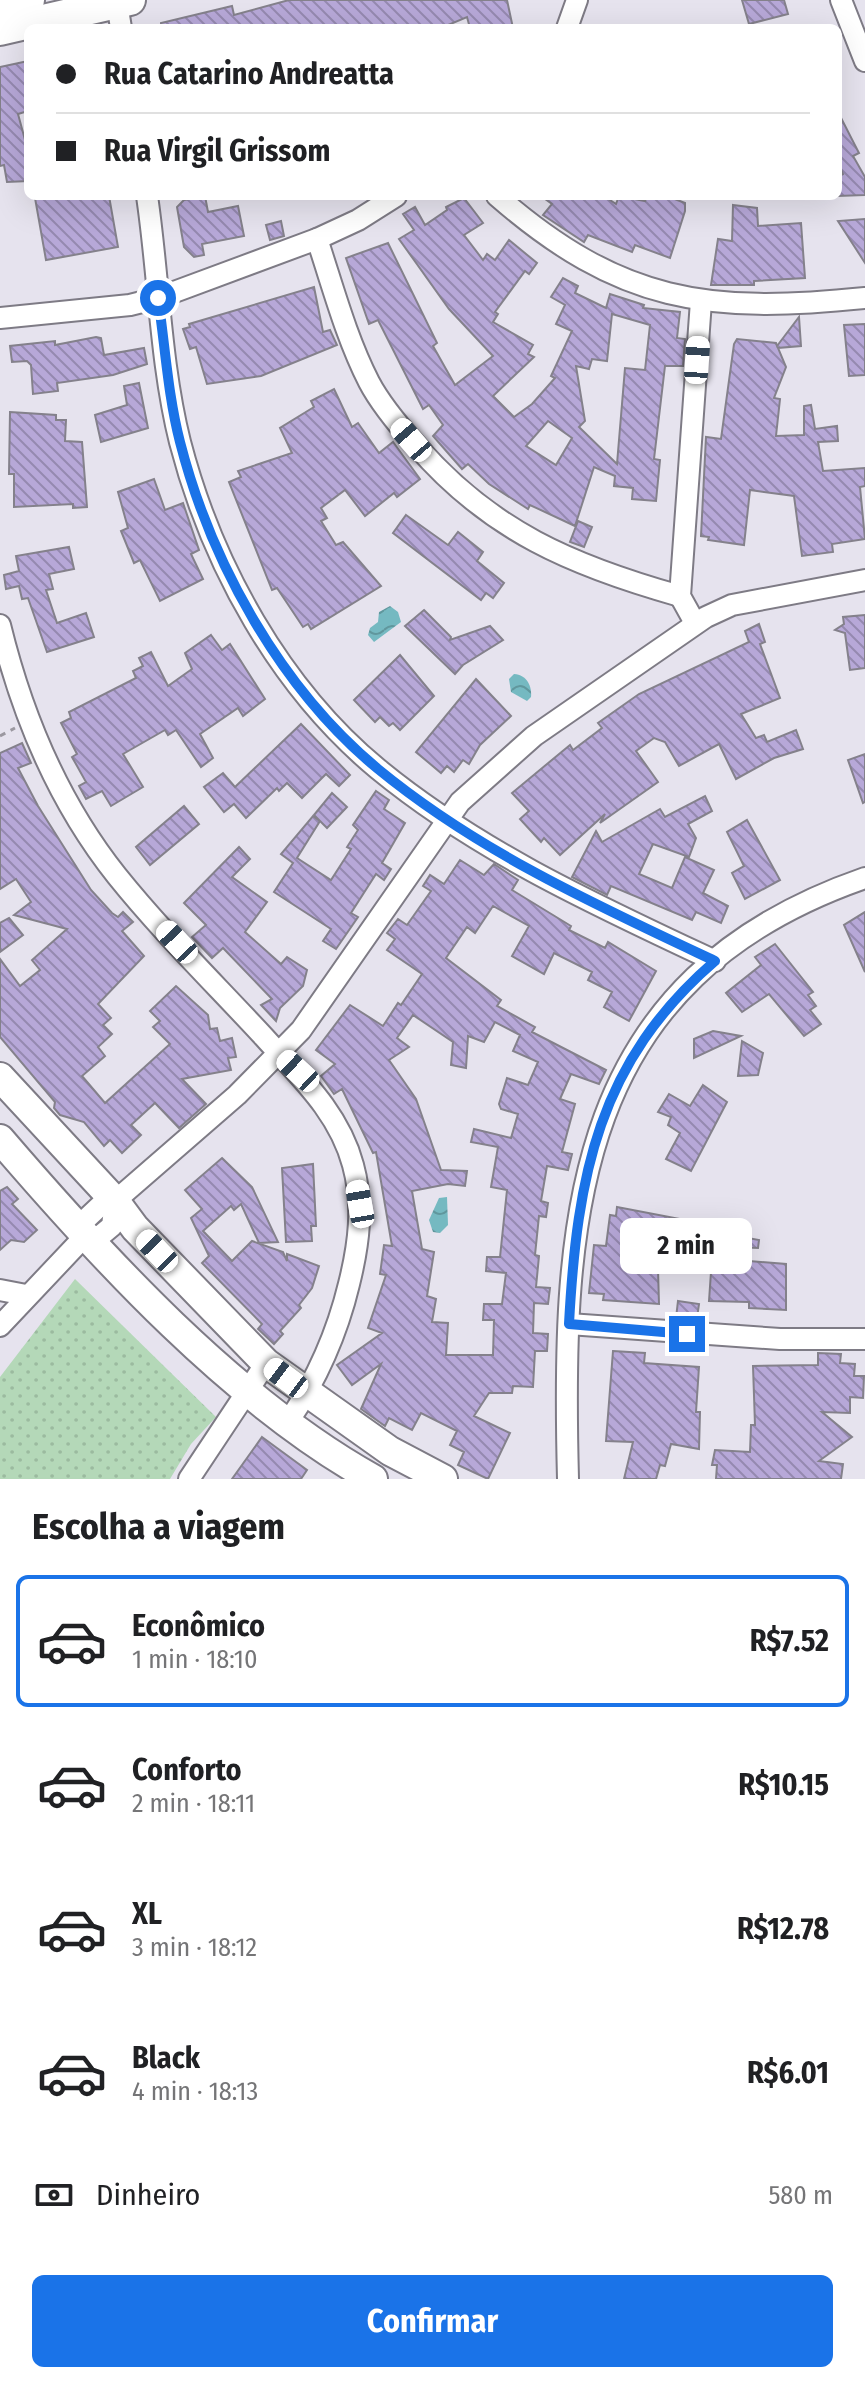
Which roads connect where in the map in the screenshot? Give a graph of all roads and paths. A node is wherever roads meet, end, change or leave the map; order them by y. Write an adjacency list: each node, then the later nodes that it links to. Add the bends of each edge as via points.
1 (29, 0): 4 (main road)
2 (577, 0): 7 (street)
3 (841, 0): 10 (street)
4 (0, 7)
5 (123, 10): 6 (main road)
6 (37, 24)
7 (568, 24)
8 (24, 26): 9 (main road)
9 (0, 30)
10 (865, 61)
11 (147, 200): 15 (street)
12 (390, 200): 14 (street)
13 (502, 200): 17 (street, via 577,256 633,283)
14 (317, 239): 15 (street); 20 (street, via 370,384 443,476 505,527 571,562)
15 (158, 298): 18 (street); 23 (street, via 180,441 207,526 256,627 285,670 377,768)
16 (865, 298): 17 (street, via 772,305)
17 (701, 301): 20 (street)
18 (0, 318)
19 (865, 580): 21 (street, via 732,605)
20 (680, 596): 21 (street)
21 (695, 623): 23 (street, via 534,736)
22 (0, 625): 26 (street, via 14,684 68,802 116,875)
23 (445, 818): 25 (street, via 558,887); 26 (street, via 301,1030)
24 (865, 878): 25 (street, via 803,902)
25 (715, 961): 33 (street, via 678,992 620,1074 590,1157 574,1239)
26 (279, 1053): 29 (street); 38 (street, via 337,1126 353,1163 360,1204 358,1249 333,1343)
27 (0, 1077): 29 (main road)
28 (0, 1139): 30 (main road)
29 (115, 1201): 30 (street, via 112,1226 100,1236); 36 (main road)
30 (84, 1237): 32 (street); 37 (main road)
31 (0, 1290): 32 (street)
32 (26, 1295): 34 (street)
33 (569, 1324): 35 (street); 43 (street)
34 (0, 1326)
35 (863, 1341)
36 (266, 1363): 37 (street); 38 (main road)
37 (246, 1392): 39 (main road); 40 (street)
38 (305, 1394): 39 (street); 42 (main road)
39 (288, 1422): 41 (main road)
40 (189, 1479)
41 (373, 1479)
42 (443, 1479)
43 (568, 1479)

